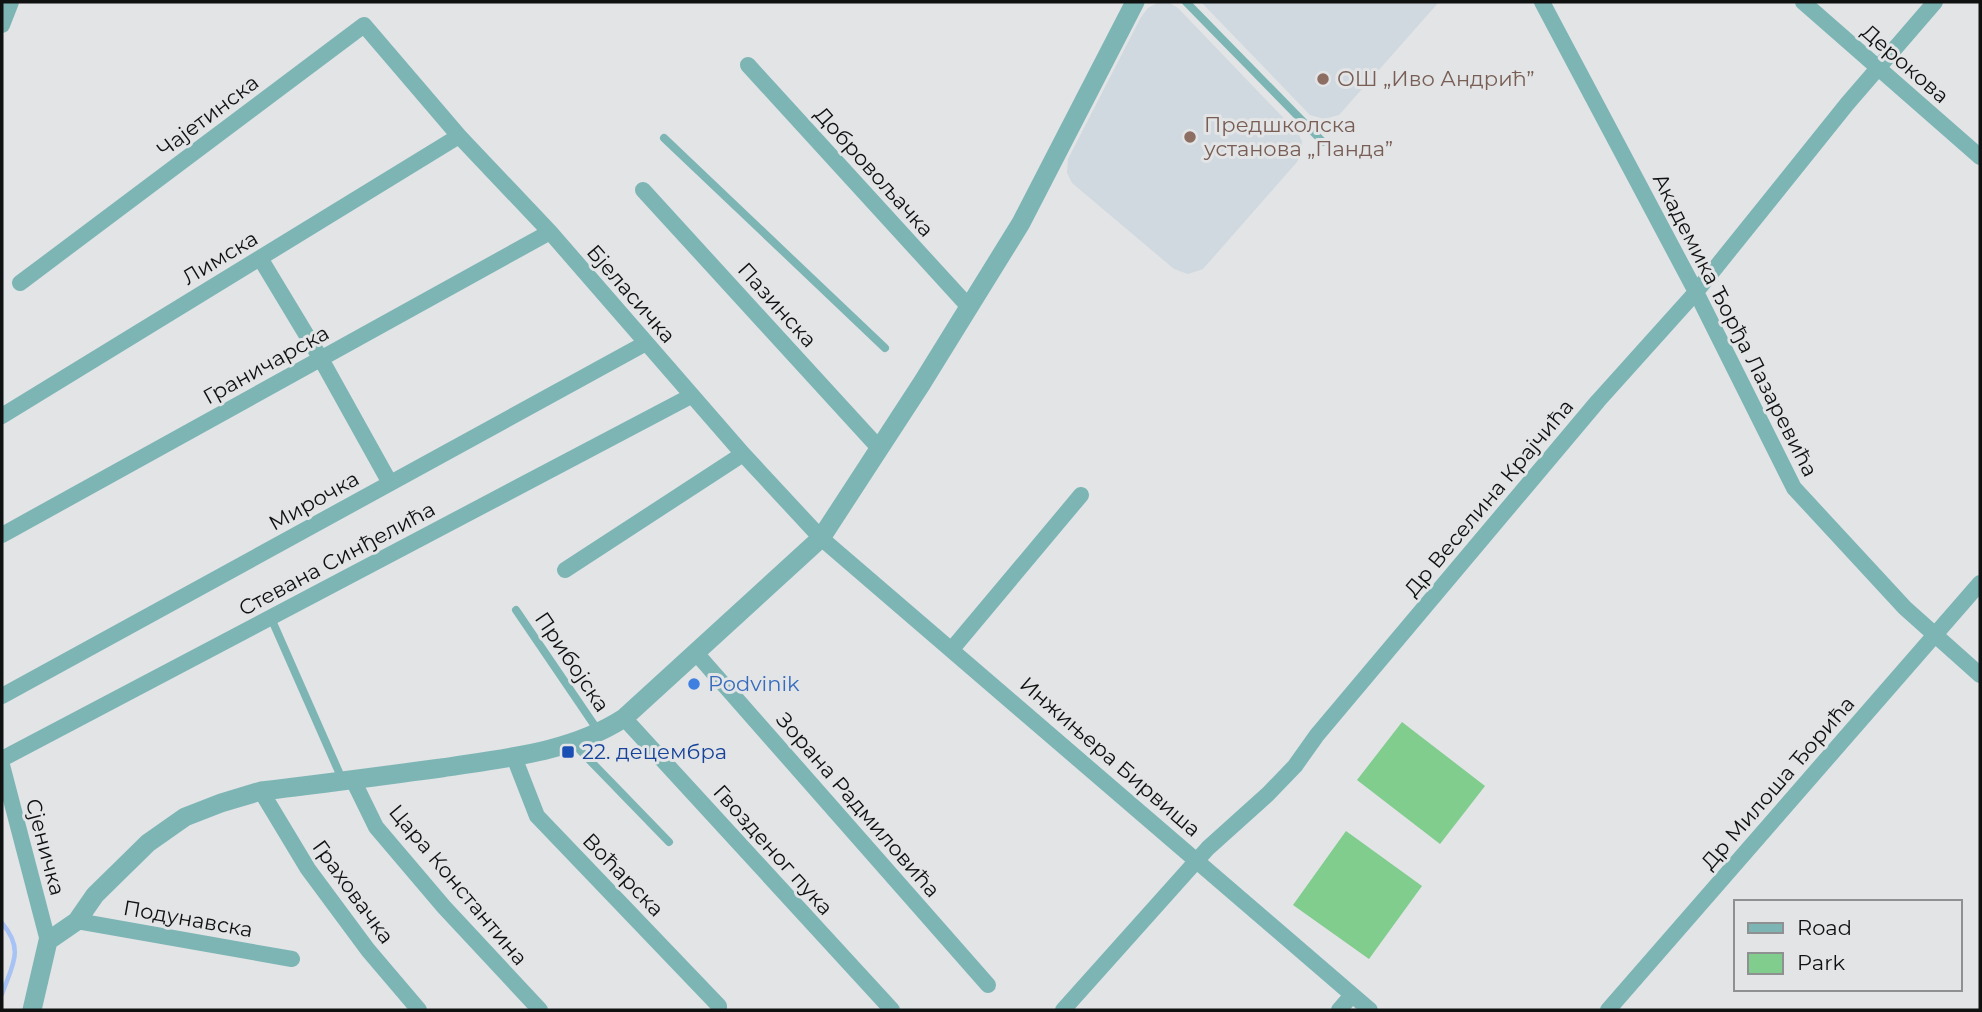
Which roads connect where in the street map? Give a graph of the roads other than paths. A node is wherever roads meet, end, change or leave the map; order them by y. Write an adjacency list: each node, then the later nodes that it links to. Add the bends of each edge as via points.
1 (11, 2): 7 (street)
2 (1135, 2): 20 (street, via 1021,223)
3 (1186, 2): 13 (lane)
4 (1542, 2): 19 (street, Академика Ђорђа Лазаревића)
5 (1803, 2): 9 (street, Дерокова)
6 (1935, 2): 9 (street, Др Веселина Крајчића)
7 (2, 25)
8 (748, 65): 20 (street, Добровољачка)
9 (1878, 69): 14 (street, Дерокова); 19 (street, Др Веселина Крајчића)
10 (410, 78): 11 (street, Бјеласичка); 18 (street, Чајетинска, via 364,25)
11 (459, 136): 16 (street, Бјеласичка); 17 (street, Лимска)
12 (664, 138): 22 (lane)
13 (1323, 142)
14 (1980, 157)
15 (643, 190): 26 (street, Пазинска)
16 (550, 232): 21 (street, Бјеласичка); 23 (street, Граничарска)
17 (260, 258): 23 (street); 25 (street, Лимска)
18 (20, 283)
19 (1696, 292): 36 (street, Академика Ђорђа Лазаревића, via 1794,488); 50 (street, Др Веселина Крајчића, via 1589,412 1295,766)
20 (969, 307): 26 (street)
21 (646, 343): 24 (street, Бјеласичка); 28 (street, Мирочка)
22 (885, 348)
23 (321, 359): 28 (street); 30 (street, Граничарска)
24 (691, 396): 27 (street, Бјеласичка); 35 (street, Стевана Синђелића)
25 (2, 416)
26 (879, 448): 31 (street)
27 (743, 454): 31 (street, Бјеласичка); 32 (street)
28 (390, 483): 40 (street, Мирочка)
29 (1081, 495): 37 (street)
30 (2, 536)
31 (821, 538): 37 (street, Инжињера Бирвиша); 38 (street)
32 (565, 570)
33 (1980, 583): 36 (street, Др Милоша Ђорића)
34 (516, 610): 42 (lane, Прибојска)
35 (271, 617): 45 (street, Стевана Синђелића); 47 (lane)
36 (1934, 636): 39 (street, Академика Ђорђа Лазаревића); 64 (street, Др Милоша Ђорића)
37 (952, 649): 50 (street, Инжињера Бирвиша)
38 (696, 653): 41 (street); 54 (street, Зорана Радмиловића)
39 (1980, 675)
40 (2, 696)
41 (624, 718): 42 (street); 60 (street, Гвозденог пука)
42 (600, 734): 43 (street)
43 (573, 743): 44 (street); 49 (lane)
44 (514, 757): 47 (street); 59 (street, Воћарска, via 537,816)
45 (2, 758)
46 (2, 765): 52 (street, Сјеничка)
47 (348, 781): 48 (street); 58 (street, Цара Константина, via 376,827)
48 (261, 791): 51 (street, via 185,817 148,843 95,895); 57 (street, Граховачка, via 308,869)
49 (669, 842)
50 (1197, 860): 55 (street, Инжињера Бирвиша); 61 (street, Др Веселина Крајчића)
51 (77, 921): 52 (street); 53 (street, Подунавска)
52 (48, 941): 56 (street)
53 (292, 959)
54 (988, 985)
55 (1352, 995): 62 (street); 63 (street, Инжињера Бирвиша)
56 (32, 1010)
57 (419, 1010)
58 (540, 1010)
59 (719, 1010)
60 (892, 1010)
61 (1063, 1010)
62 (1339, 1010)
63 (1370, 1010)
64 (1608, 1010)

